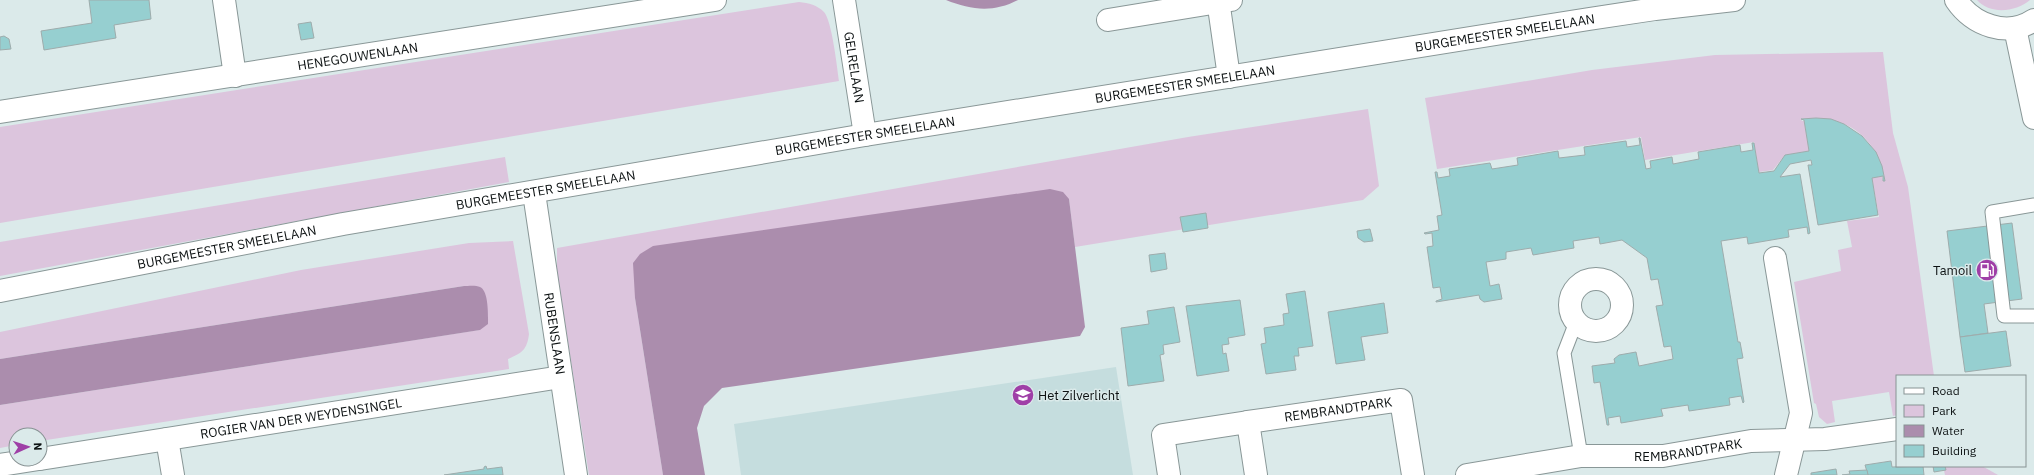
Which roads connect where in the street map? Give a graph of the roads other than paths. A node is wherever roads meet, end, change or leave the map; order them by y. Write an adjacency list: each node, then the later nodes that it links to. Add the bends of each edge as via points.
1 (224, 0): 10 (street)
2 (715, 0): 10 (street, HENEGOUWENLAAN)
3 (844, 0): 14 (street, GELRELAAN)
4 (1734, 0): 7 (street, BURGEMEESTER SMEELELAAN)
5 (1956, 0): 9 (street, via 1978,22 1996,28)
6 (1222, 1): 8 (street); 11 (street)
7 (1654, 4): 11 (street, BURGEMEESTER SMEELELAAN)
8 (1108, 20)
9 (2024, 24): 13 (street)
10 (235, 76): 12 (street, HENEGOUWENLAAN)
11 (1229, 77): 14 (street, BURGEMEESTER SMEELELAAN)
12 (0, 112)
13 (2034, 118)
14 (866, 134): 15 (street, BURGEMEESTER SMEELELAAN)
15 (534, 193): 18 (street, BURGEMEESTER SMEELELAAN, via 343,224); 21 (street, RUBENSLAAN)
16 (2034, 205): 19 (lane, via 1992,212 2004,316)
17 (1775, 258): 25 (street, via 1801,413)
18 (0, 290)
19 (2034, 316)
20 (1576, 322): 26 (lane, via 1564,353)
21 (561, 377): 24 (street, ROGIER VAN DER WEYDENSINGEL); 29 (street, RUBENSLAAN)
22 (1248, 422): 30 (street, REMBRANDTPARK, via 1163,435); 31 (street); 32 (street, REMBRANDTPARK, via 1401,400)
23 (1896, 429): 25 (street, REMBRANDTPARK, via 1826,439)
24 (167, 439): 27 (street, ROGIER VAN DER WEYDENSINGEL); 28 (street)
25 (1795, 439): 26 (street, REMBRANDTPARK, via 1751,441 1663,456); 34 (street)
26 (1581, 456): 33 (street, REMBRANDTPARK)
27 (48, 458)
28 (173, 475)
29 (576, 475)
30 (1169, 475)
31 (1256, 475)
32 (1413, 475)
33 (1468, 475)
34 (1786, 475)

